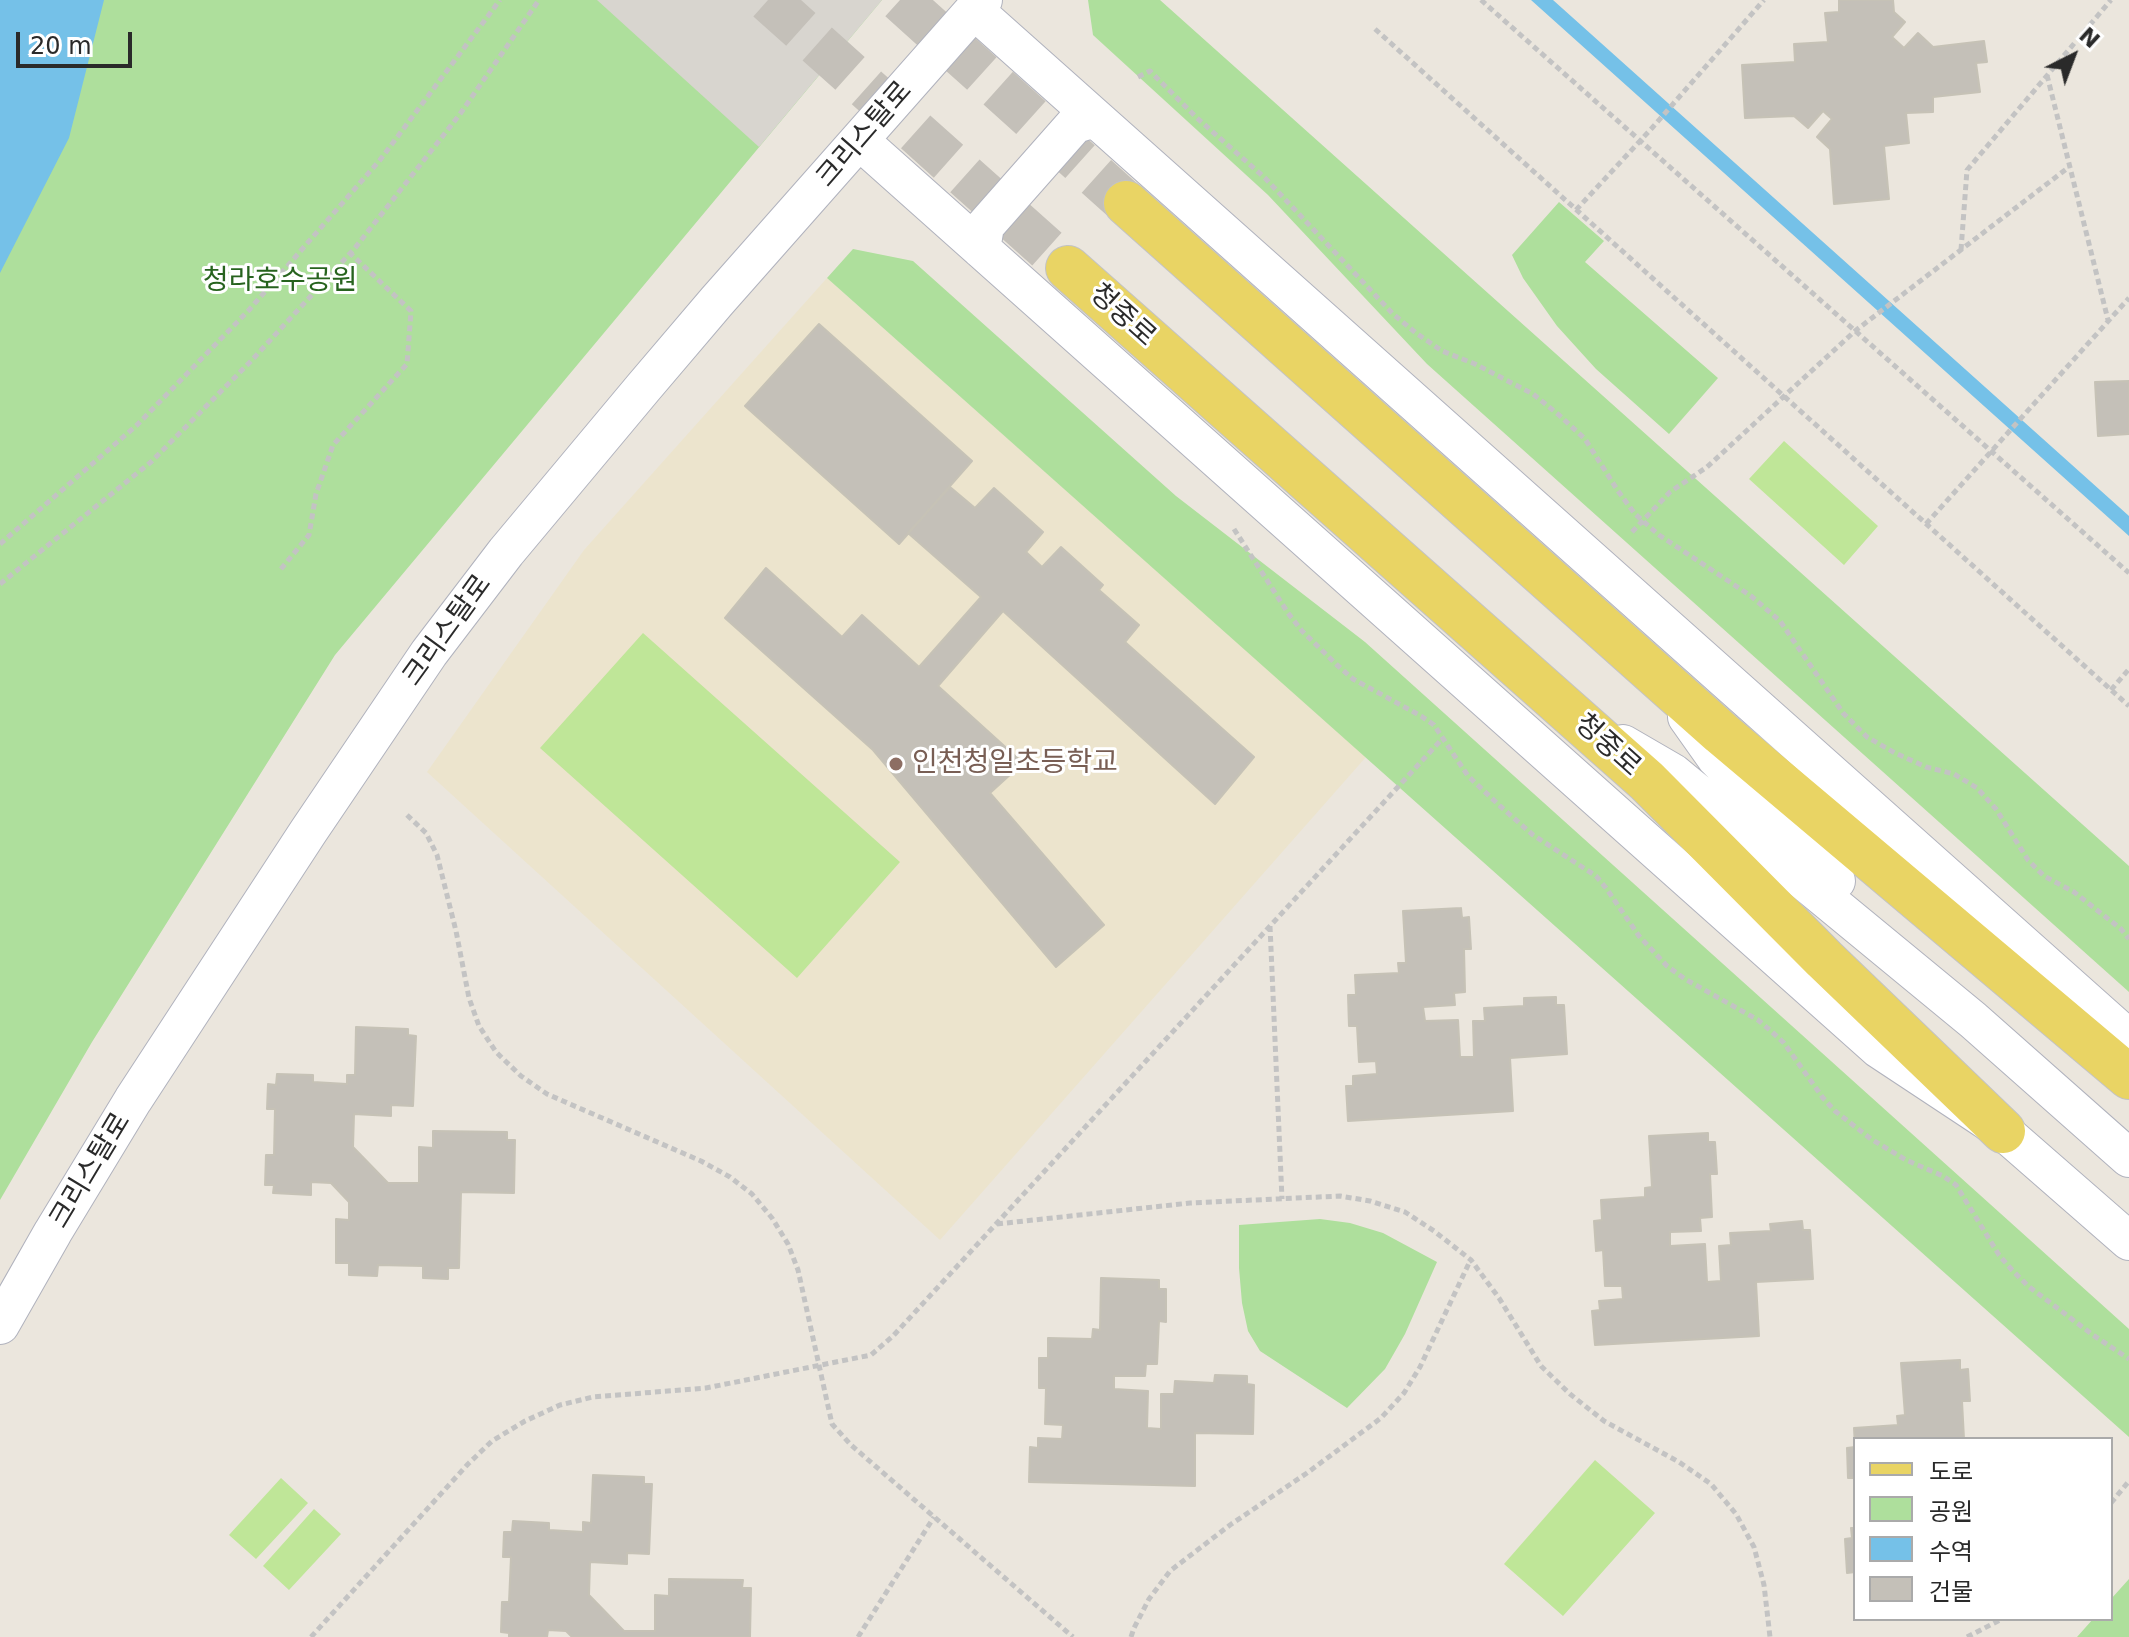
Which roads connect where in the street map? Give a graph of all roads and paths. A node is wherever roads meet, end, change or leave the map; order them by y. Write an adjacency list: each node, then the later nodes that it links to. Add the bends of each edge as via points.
1 (500, 0): 29 (path, via 380,160 249,310 137,425)
2 (539, 0): 18 (path, via 460,114)
3 (1481, 0): 12 (path)
4 (1764, 0): 12 (path)
5 (2111, 0): 8 (path)
6 (979, 5): 10 (street); 11 (street, 크리스탈로)
7 (1375, 29): 15 (path)
8 (2047, 75): 13 (path); 17 (path, via 1967,170)
9 (1138, 77): 25 (path, via 1150,71 1265,178 1416,333 1533,394 1559,415 1585,439)
10 (1095, 118): 16 (street, via 1075,124 985,226); 43 (street)
11 (860, 141): 16 (street); 51 (street, 크리스탈로, via 633,400 429,653 133,1100)
12 (1641, 141): 15 (path); 22 (path)
13 (2069, 167): 17 (path); 21 (path)
14 (1126, 203): 34 (main road)
15 (1576, 210): 23 (path)
16 (981, 249): 45 (street, via 1879,1049)
17 (1961, 250): 22 (path)
18 (350, 253): 30 (path, via 411,311 407,364 333,445 309,535); 32 (path, via 151,462)
19 (1068, 268): 37 (main road, 청중로)
20 (2129, 298): 21 (path)
21 (2109, 321): 24 (path)
22 (1855, 331): 23 (path); 24 (path)
23 (1784, 396): 25 (path, via 1707,467 1670,492); 26 (path)
24 (1992, 450): 26 (path); 31 (path)
25 (1644, 521): 28 (path); 41 (path, via 1780,621 1843,713 1867,737 1977,788 2044,876 2074,892)
26 (1926, 524): 35 (path)
27 (1231, 525): 38 (path, via 1310,639 1353,679 1434,725)
28 (1632, 532)
29 (0, 544)
30 (281, 569)
31 (2129, 573)
32 (0, 584)
33 (2129, 669): 35 (path)
34 (1657, 676): 42 (street, via 1716,758); 44 (main road)
35 (2111, 690): 36 (path)
36 (2129, 706)
37 (1569, 712): 42 (street, via 1673,773); 45 (main road, 청중로, via 1647,781)
38 (1442, 739): 40 (path); 52 (path, via 1468,776 1517,822 1596,876 1667,966 1771,1031 1835,1111 1871,1139 1956,1185 2012,1270)
39 (407, 815): 53 (path, via 426,833 437,855 469,998 496,1052 547,1094 701,1161 752,1194 788,1244)
40 (1270, 926): 47 (path); 48 (path)
41 (2129, 939)
42 (1973, 1020): 46 (street)
43 (2129, 1039)
44 (2129, 1077)
45 (2003, 1131): 49 (street, 청중로)
46 (2129, 1158)
47 (1282, 1199): 48 (path, via 1190,1203); 50 (path, via 1340,1196 1405,1212)
48 (996, 1224): 53 (path, via 871,1355)
49 (2129, 1241)
50 (1471, 1260): 61 (path, via 1404,1393 1381,1418 1170,1571); 62 (path, via 1541,1366 1570,1394 1604,1421 1711,1484 1736,1514 1754,1547)
51 (0, 1325)
52 (2129, 1359)
53 (820, 1366): 56 (path, via 832,1424); 58 (path, via 706,1388 593,1397 525,1421 468,1464)
54 (2129, 1481): 55 (path)
55 (2113, 1501)
56 (934, 1517): 59 (path); 60 (path)
57 (1998, 1621): 63 (path)
58 (311, 1637)
59 (858, 1637)
60 (1073, 1637)
61 (1131, 1637)
62 (1770, 1637)
63 (1967, 1637)

